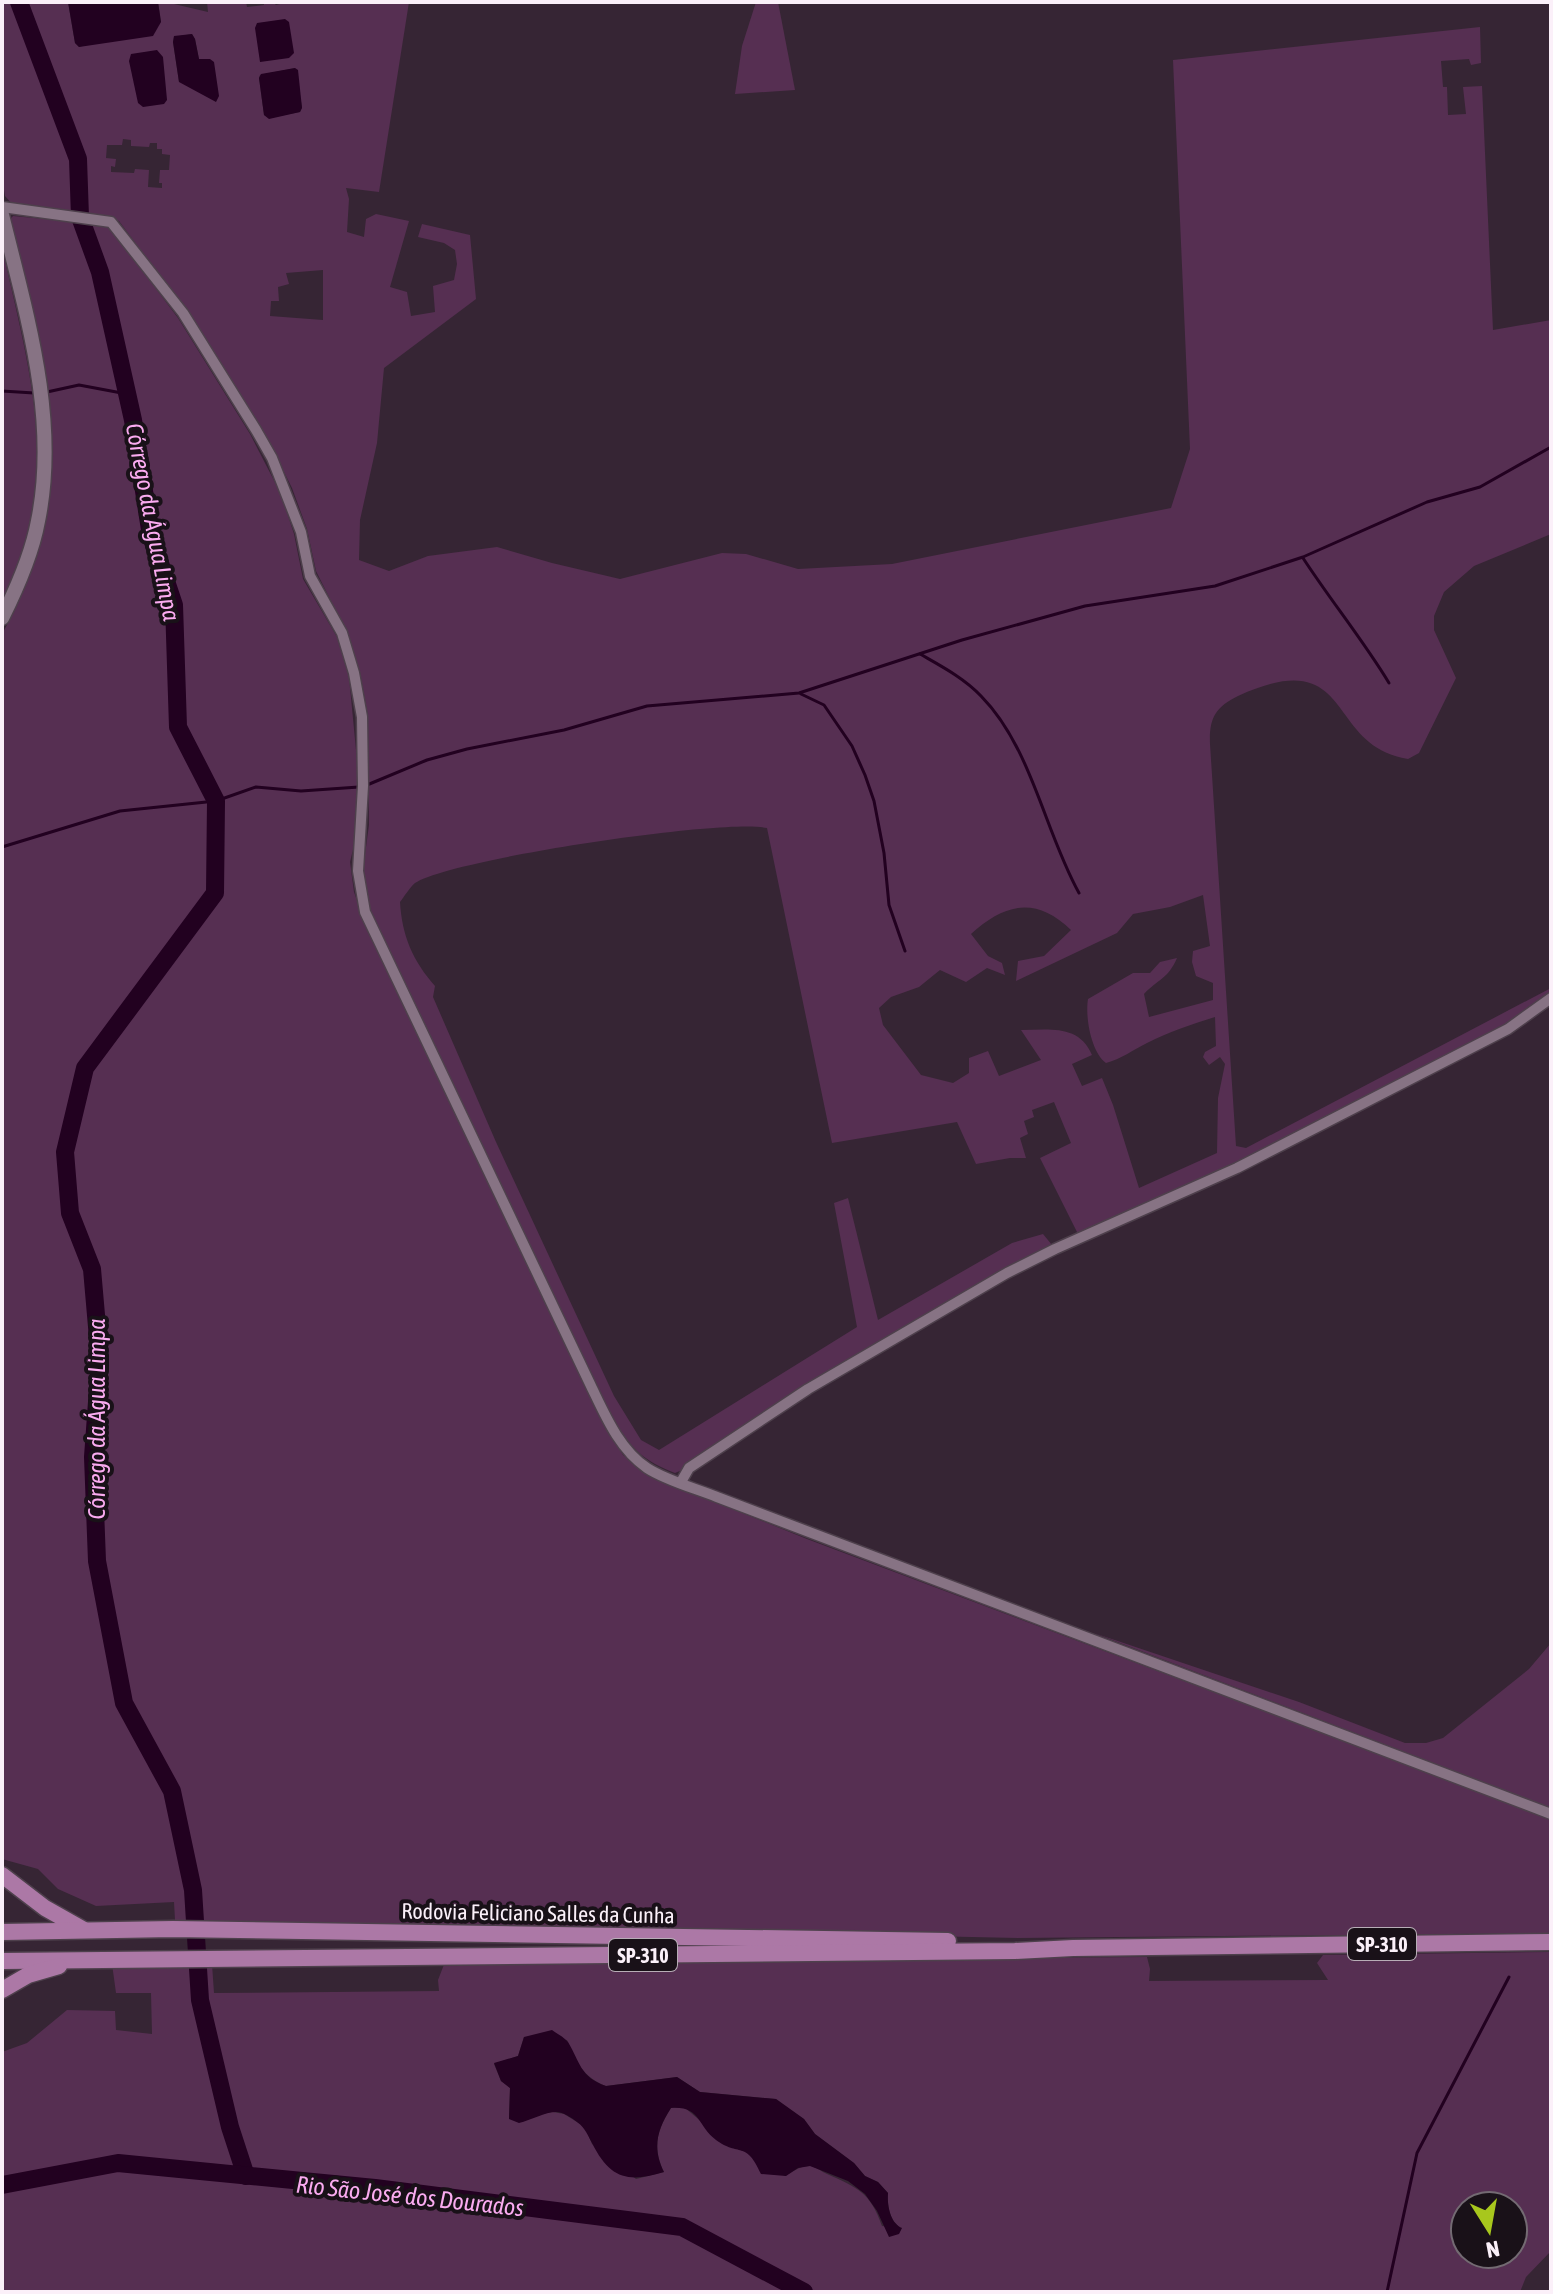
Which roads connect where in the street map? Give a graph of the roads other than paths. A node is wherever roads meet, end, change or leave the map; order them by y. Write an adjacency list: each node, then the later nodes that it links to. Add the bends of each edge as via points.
1 (2, 207): 5 (street, via 111,222 183,313 272,458 301,532 310,576 342,633 354,673 362,717 358,871 365,912 609,1423 639,1461)
2 (2, 215): 3 (main road, via 28,321 45,442 38,523)
3 (2, 618)
4 (1551, 998): 5 (street, via 1508,1029 1237,1168 1007,1273 808,1389 689,1468)
5 (681, 1482): 6 (street)
6 (1551, 1814)
7 (2, 1875): 8 (main road)
8 (85, 1931): 9 (main road, Rodovia Feliciano Salles da Cunha / SP-310); 11 (main road, Rodovia Feliciano Salles da Cunha / SP-310, via 1018,1942)
9 (2, 1932)
10 (1551, 1942): 11 (main road, Rodovia Feliciano Salles da Cunha / SP-310)
11 (1073, 1948): 12 (main road, Rodovia Feliciano Salles da Cunha / SP-310)
12 (110, 1959): 13 (main road, Rodovia Feliciano Salles da Cunha / SP-310); 14 (main road, via 43,1969)
13 (2, 1961)
14 (2, 1990)

